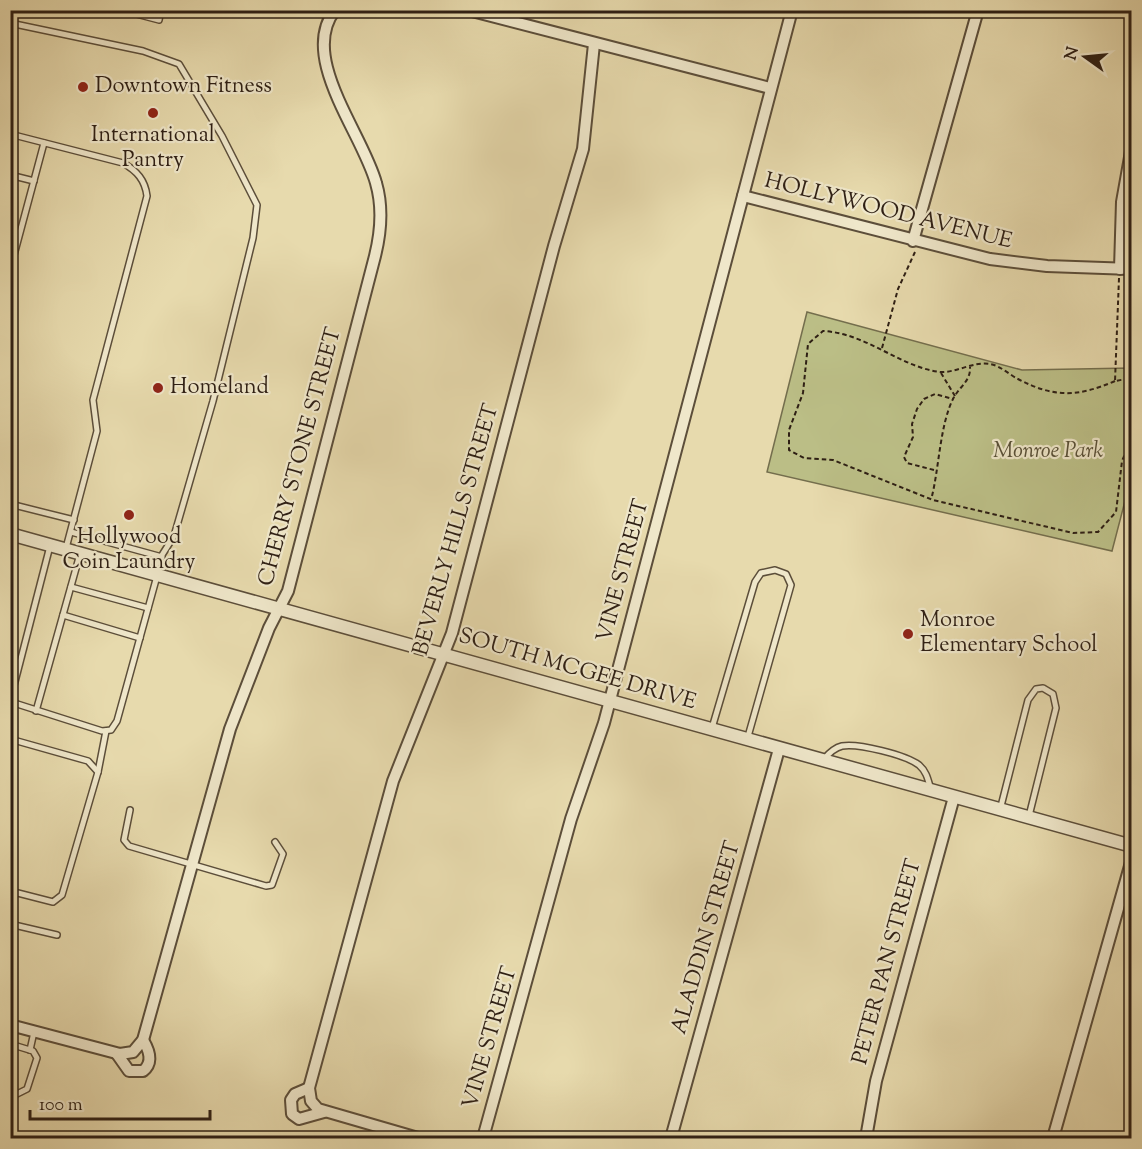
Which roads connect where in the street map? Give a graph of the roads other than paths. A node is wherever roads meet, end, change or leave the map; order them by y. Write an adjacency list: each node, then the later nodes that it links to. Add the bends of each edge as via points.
1 (121, 10): 2 (lane, via 159,20)
2 (161, 10)
3 (335, 10): 33 (street, CHERRY STONE STREET, via 324,33 324,59 374,176 380,204 379,240 288,591)
4 (468, 10): 8 (street)
5 (792, 10): 9 (street, VINE STREET)
6 (978, 10): 19 (street)
7 (10, 23): 29 (lane, via 143,51 179,64 257,205 253,238 213,401 174,536)
8 (594, 44): 9 (street); 36 (street, BEVERLY HILLS STREET, via 583,149)
9 (770, 88): 16 (street, VINE STREET)
10 (10, 134): 11 (lane)
11 (44, 143): 14 (lane); 23 (lane, via 123,163 141,177 147,196 93,400 97,431)
12 (1131, 146): 20 (street, via 1122,202)
13 (12, 175): 14 (lane); 15 (lane)
14 (34, 181): 18 (lane)
15 (10, 187)
16 (743, 196): 19 (street, HOLLYWOOD AVENUE); 37 (street, VINE STREET)
17 (10, 239): 18 (lane)
18 (18, 241): 21 (lane)
19 (916, 242): 20 (street, HOLLYWOOD AVENUE, via 1017,263)
20 (1126, 269)
21 (10, 270)
22 (10, 504): 23 (lane)
23 (74, 520): 24 (lane)
24 (71, 531): 27 (lane); 29 (lane)
25 (10, 534): 26 (street, SOUTH MCGEE DRIVE)
26 (50, 546): 27 (street, SOUTH MCGEE DRIVE); 38 (lane)
27 (66, 550): 28 (street, SOUTH MCGEE DRIVE)
28 (80, 554): 30 (street, SOUTH MCGEE DRIVE); 31 (lane)
29 (162, 557): 30 (lane)
30 (154, 575): 32 (lane); 33 (street, SOUTH MCGEE DRIVE)
31 (71, 587): 32 (lane); 34 (lane)
32 (148, 608): 35 (lane)
33 (278, 609): 36 (street, SOUTH MCGEE DRIVE); 55 (street, CHERRY STONE STREET, via 230,729)
34 (63, 615): 35 (lane); 39 (lane)
35 (140, 638): 41 (lane, via 117,721)
36 (444, 655): 37 (street, SOUTH MCGEE DRIVE); 65 (street, BEVERLY HILLS STREET, via 393,781)
37 (610, 701): 40 (street, SOUTH MCGEE DRIVE); 69 (street, VINE STREET, via 572,819)
38 (11, 702): 39 (lane)
39 (36, 711): 41 (lane)
40 (712, 730): 43 (street, SOUTH MCGEE DRIVE); 43 (lane, via 755,582 761,573 776,570 786,574 791,585)
41 (106, 731): 46 (lane)
42 (10, 739): 46 (lane, via 88,762)
43 (747, 740): 44 (street, SOUTH MCGEE DRIVE)
44 (779, 749): 45 (street, SOUTH MCGEE DRIVE); 70 (street, ALADDIN STREET)
45 (822, 761): 47 (street, SOUTH MCGEE DRIVE); 47 (lane, via 830,751 856,745 905,758 927,774)
46 (98, 772): 56 (lane, via 62,895 53,902)
47 (931, 791): 48 (street, SOUTH MCGEE DRIVE)
48 (954, 797): 50 (street, SOUTH MCGEE DRIVE); 71 (street, PETER PAN STREET, via 879,1070)
49 (130, 810): 55 (lane, via 124,840 129,846)
50 (1000, 810): 51 (street, SOUTH MCGEE DRIVE); 51 (lane, via 1028,700 1036,689 1042,688 1053,694 1056,708)
51 (1029, 818): 53 (street, SOUTH MCGEE DRIVE)
52 (275, 842): 55 (lane, via 283,854 272,885)
53 (1131, 846)
54 (1131, 859): 72 (street)
55 (192, 865): 61 (street, CHERRY STONE STREET)
56 (10, 891)
57 (10, 924): 58 (lane)
58 (57, 935)
59 (10, 1025): 60 (street)
60 (34, 1032): 63 (lane); 64 (street)
61 (143, 1040): 64 (street, CHERRY STONE STREET, via 135,1050); 64 (street, via 150,1060 143,1071 129,1071)
62 (10, 1044): 63 (lane)
63 (30, 1050): 66 (lane, via 37,1058 30,1084 23,1093)
64 (117, 1054)
65 (309, 1088): 67 (street, BEVERLY HILLS STREET, via 311,1101); 67 (street, BEVERLY HILLS STREET, via 295,1094 292,1114 300,1119)
66 (10, 1092)
67 (324, 1112): 68 (street)
68 (418, 1138)
69 (483, 1138)
70 (671, 1138)
71 (866, 1138)
72 (1053, 1138)

